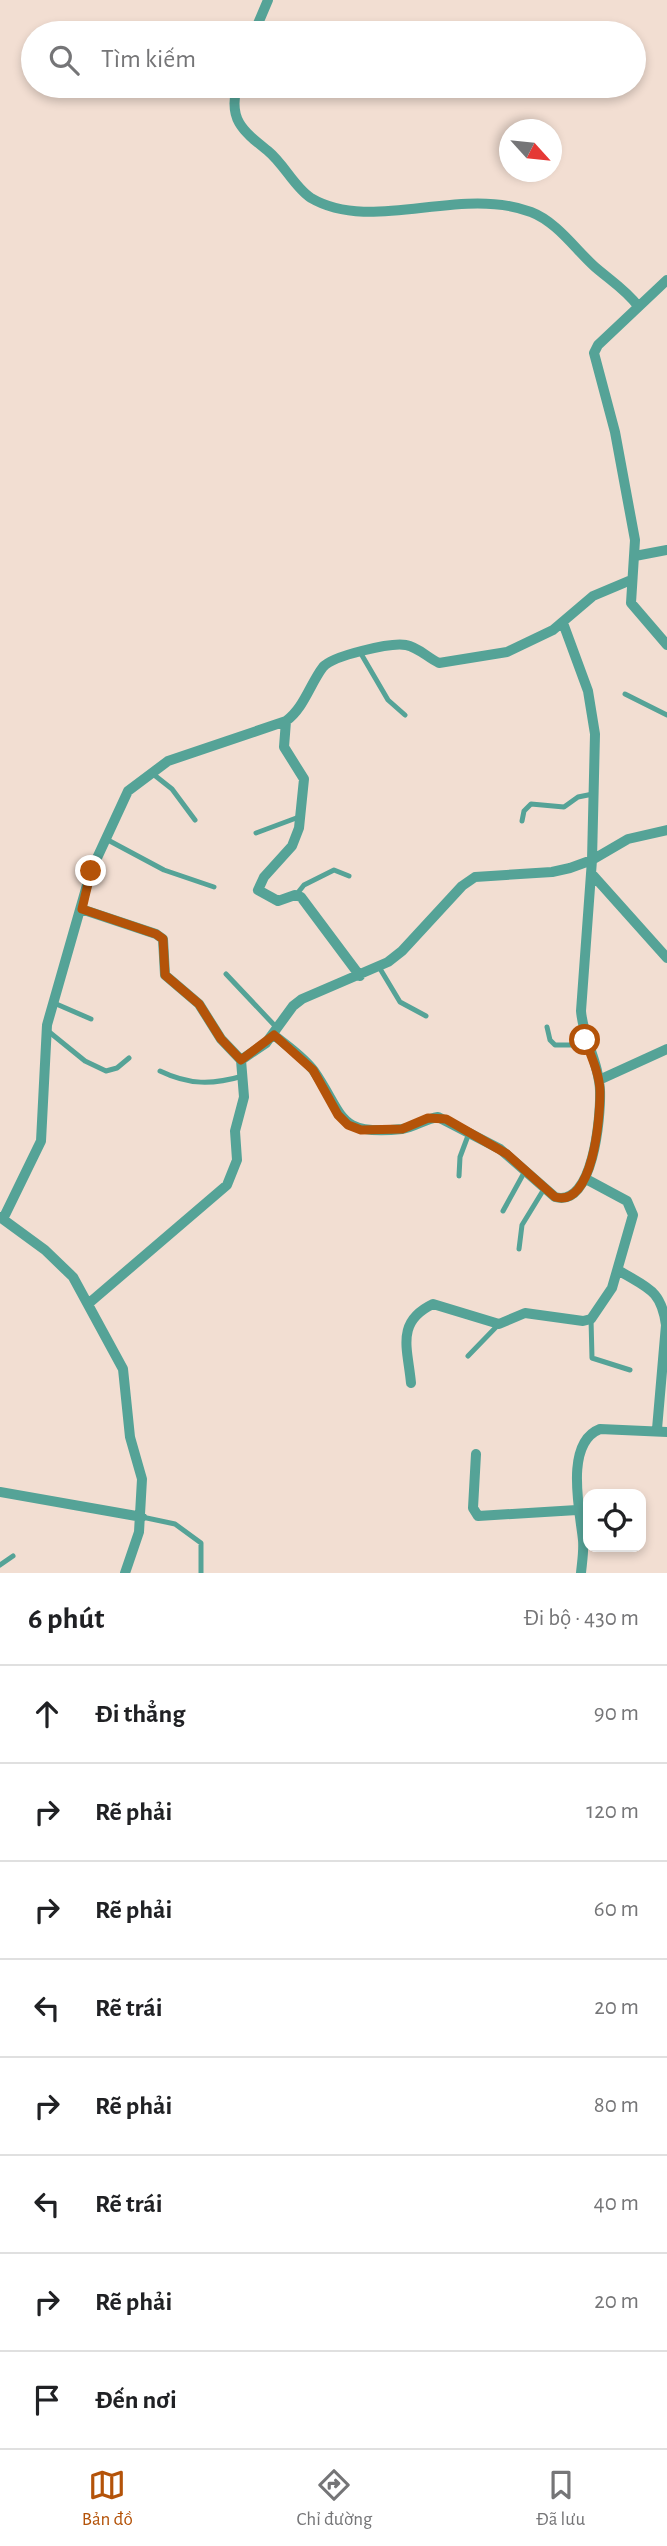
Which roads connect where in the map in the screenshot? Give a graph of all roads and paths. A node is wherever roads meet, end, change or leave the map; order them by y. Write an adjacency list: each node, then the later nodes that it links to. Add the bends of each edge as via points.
1 (268, 0): 2 (street)
2 (259, 21)
3 (234, 98): 5 (street, via 238,122 283,164 308,196 344,210 364,212 483,203 533,212 558,229)
4 (667, 280): 5 (street)
5 (638, 306): 7 (street, via 594,353 615,432)
6 (667, 550): 7 (street)
7 (635, 556): 8 (street)
8 (631, 580): 9 (street, via 593,596); 10 (street, via 636,613)
9 (563, 623): 11 (street, via 507,652 448,664 431,660 407,645); 17 (street, via 593,712)
10 (667, 645)
11 (360, 652): 13 (lane, via 388,700); 15 (street, via 325,664)
12 (625, 694): 14 (lane)
13 (405, 715)
14 (667, 715)
15 (286, 721): 16 (street, via 182,755); 18 (street, via 284,747 304,779)
16 (150, 773): 19 (lane, via 172,789); 23 (street, via 128,791)
17 (593, 794): 20 (lane, via 564,807 531,804); 24 (street)
18 (299, 817): 22 (lane); 28 (street, via 297,837 258,890 278,901)
19 (195, 820)
20 (522, 821)
21 (666, 830): 24 (street, via 628,839)
22 (256, 833)
23 (106, 839): 27 (lane, via 164,870); 29 (street, via 91,871)
24 (592, 860): 25 (street); 31 (street, via 552,872 474,877 402,951)
25 (591, 873): 30 (street); 40 (street, via 580,1011)
26 (349, 876): 28 (lane, via 334,870 304,885)
27 (214, 887)
28 (295, 895): 33 (street, via 306,901)
29 (82, 909): 34 (street); 43 (street, via 163,939 165,975 199,1004)
30 (667, 958)
31 (379, 967): 33 (street); 35 (lane, via 400,1002)
32 (226, 974): 39 (lane)
33 (360, 976): 39 (street, via 302,999)
34 (54, 1003): 36 (lane); 38 (street)
35 (426, 1016)
36 (91, 1019)
37 (548, 1027): 40 (lane, via 555,1045)
38 (47, 1030): 42 (lane, via 85,1061 106,1071); 53 (street, via 41,1141)
39 (276, 1032): 43 (street); 47 (street, via 313,1070 348,1125 361,1130 402,1129 438,1117)
40 (582, 1044): 46 (street)
41 (667, 1049): 46 (street)
42 (129, 1058)
43 (241, 1060): 45 (street)
44 (160, 1071): 45 (lane, via 185,1082 223,1082)
45 (243, 1076): 56 (street, via 244,1097 234,1141 237,1160 227,1185)
46 (599, 1080): 50 (street, via 596,1132)
47 (469, 1133): 48 (street, via 507,1154); 49 (lane, via 460,1157)
48 (525, 1171): 51 (street); 52 (lane)
49 (460, 1176)
50 (586, 1179): 51 (street, via 573,1197 564,1200); 55 (street, via 632,1207)
51 (544, 1189): 54 (lane, via 522,1225)
52 (502, 1211)
53 (1, 1220): 56 (street, via 61,1263)
54 (519, 1249)
55 (618, 1270): 57 (street, via 604,1304); 59 (street, via 662,1301)
56 (88, 1304): 67 (street, via 123,1369 130,1437 142,1479)
57 (591, 1319): 58 (street, via 525,1313); 61 (lane, via 592,1358)
58 (499, 1324): 60 (lane); 62 (street, via 442,1305 425,1307 407,1326 405,1336)
59 (666, 1325): 63 (street)
60 (468, 1356)
61 (630, 1370)
62 (411, 1383)
63 (662, 1431): 66 (street, via 600,1429 589,1433 580,1454)
64 (476, 1454): 66 (street, via 473,1508 478,1516)
65 (0, 1492): 67 (street)
66 (577, 1510): 72 (street, via 583,1539)
67 (142, 1517): 70 (street); 71 (lane, via 175,1524 201,1543)
68 (13, 1556): 69 (lane)
69 (0, 1565)
70 (125, 1573)
71 (201, 1573)
72 (581, 1573)

